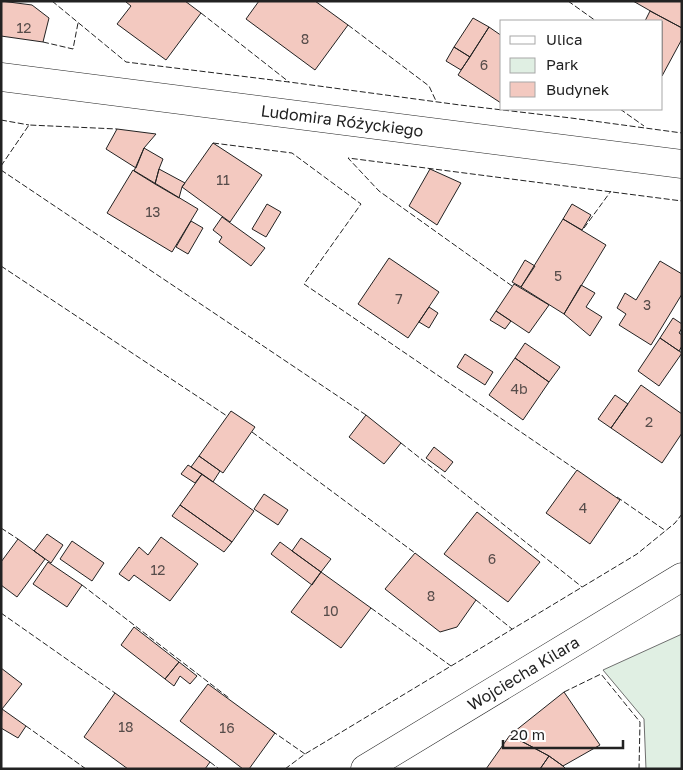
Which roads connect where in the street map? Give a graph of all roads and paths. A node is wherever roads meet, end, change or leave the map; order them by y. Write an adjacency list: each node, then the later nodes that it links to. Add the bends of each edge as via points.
1 (1, 77): 2 (street, Ludomira Różyckiego)
2 (682, 164)
3 (682, 577): 4 (street, Wojciecha Kilara)
4 (365, 769)

